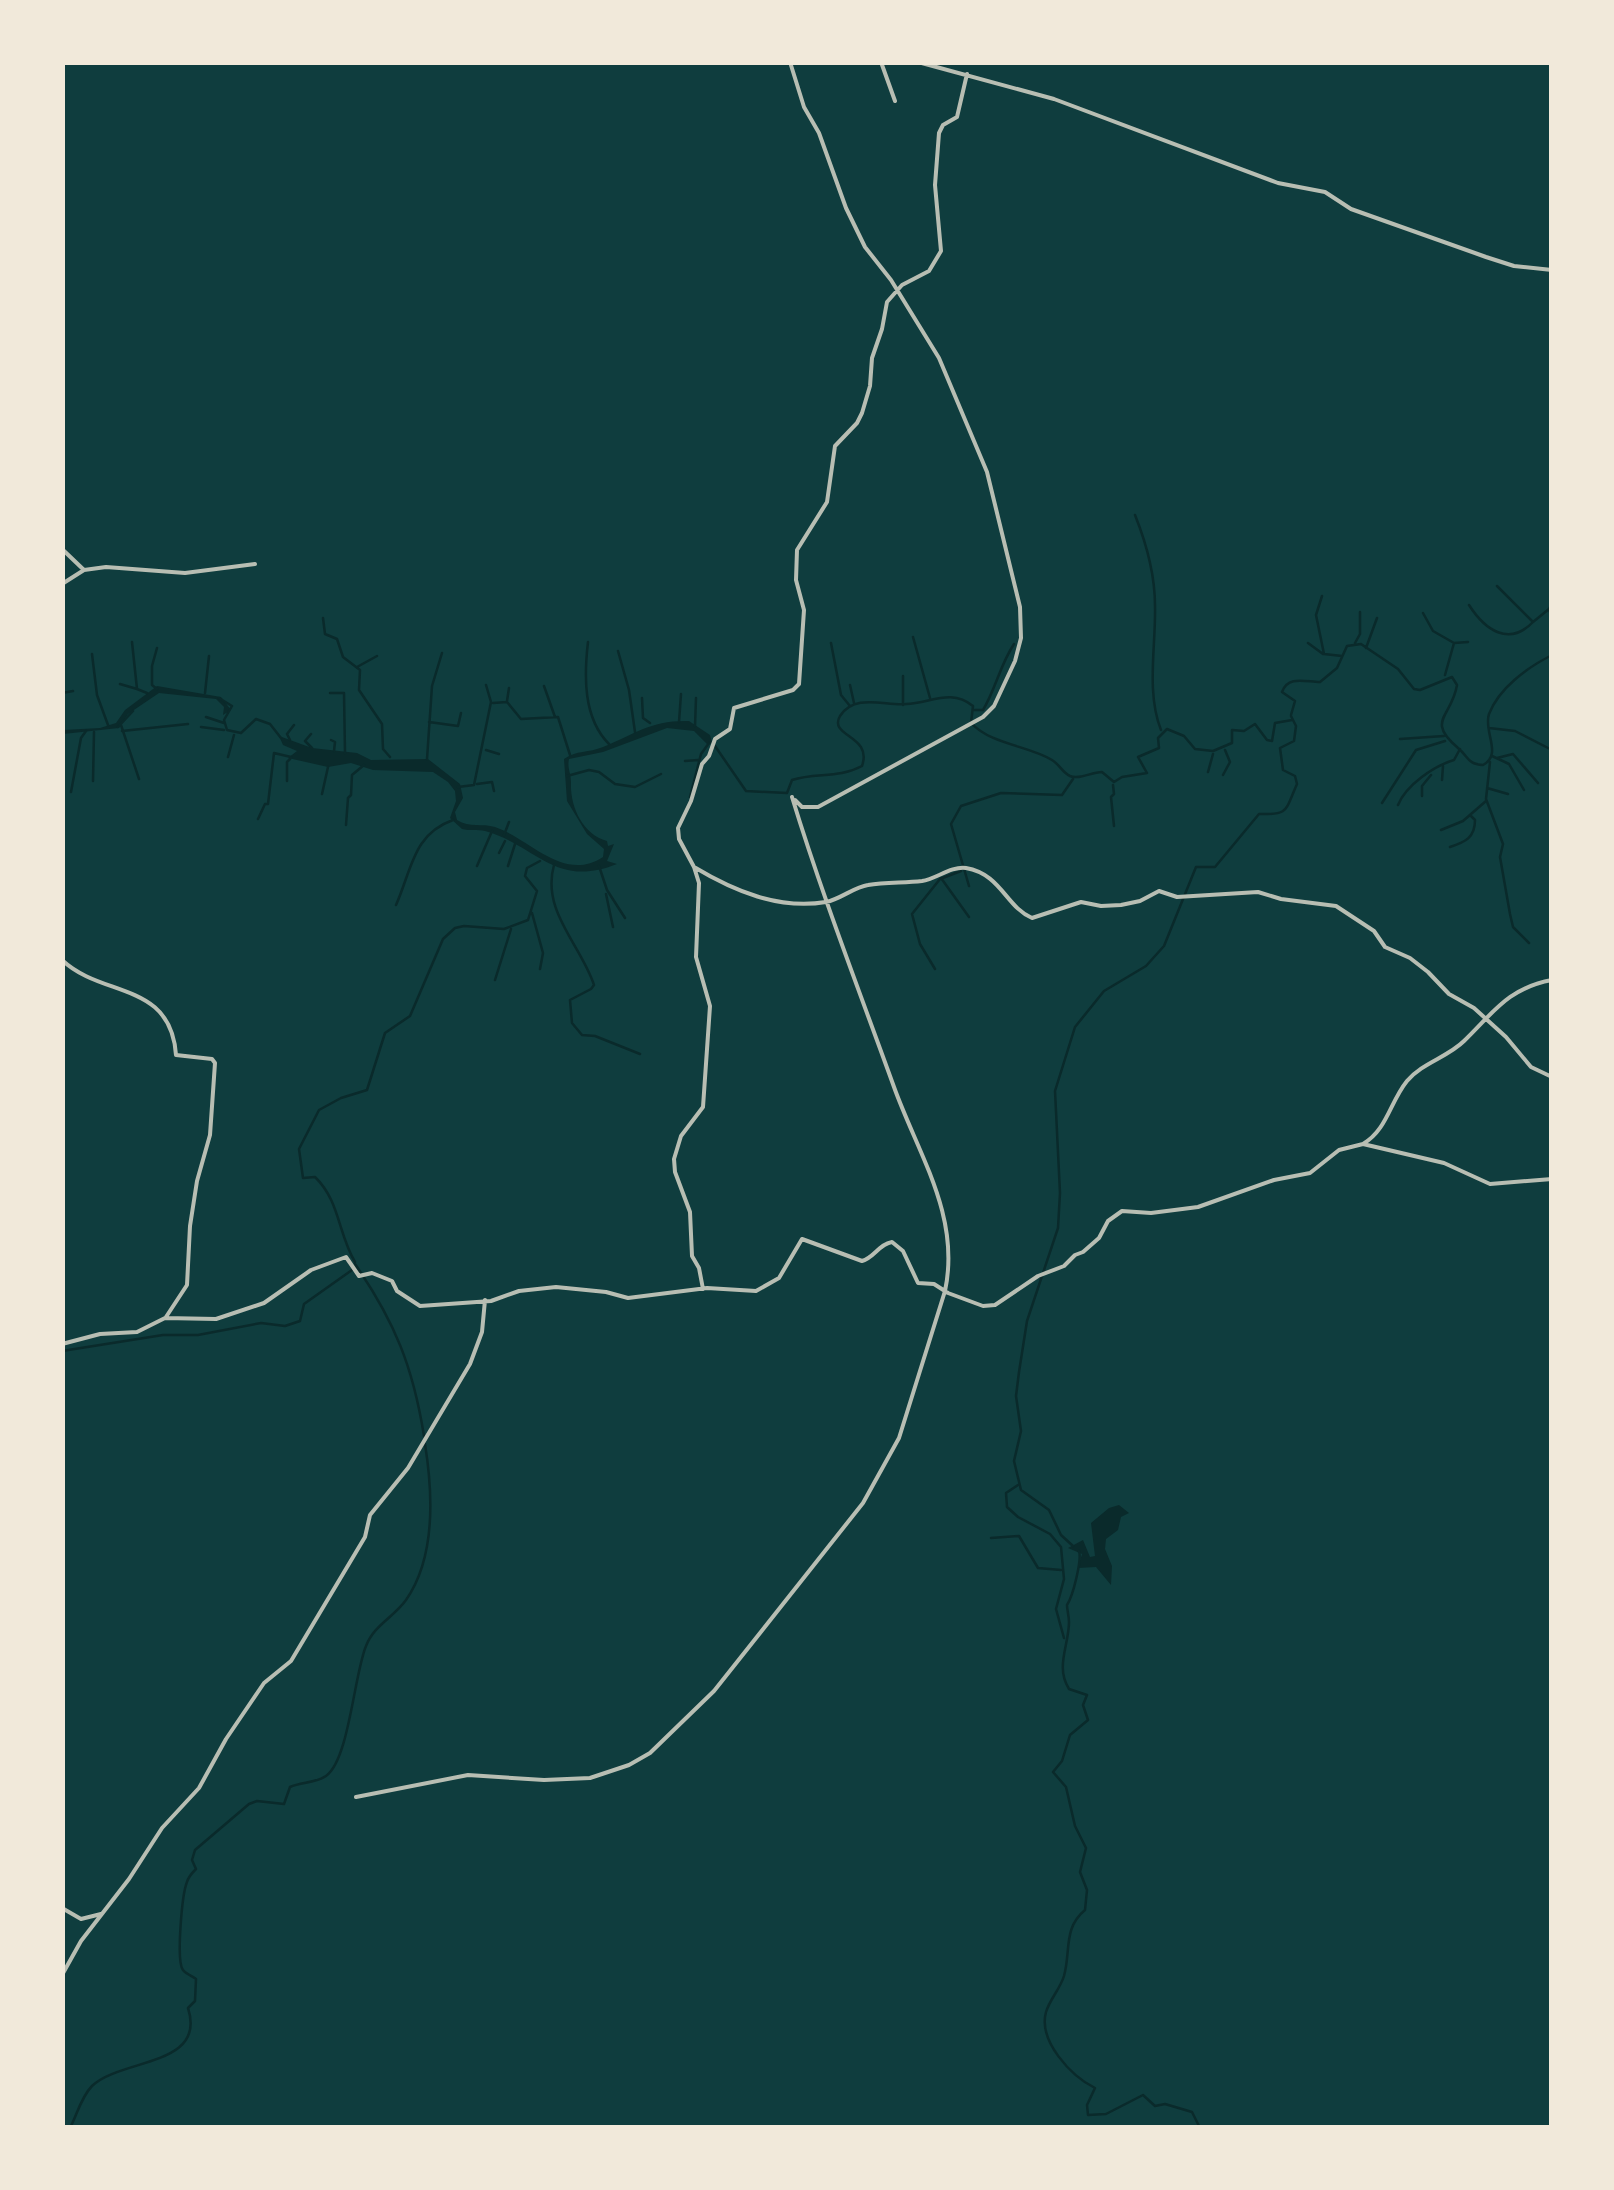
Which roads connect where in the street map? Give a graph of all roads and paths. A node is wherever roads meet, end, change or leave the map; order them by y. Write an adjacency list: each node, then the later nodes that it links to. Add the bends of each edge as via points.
1 (790, 62): 8 (street, via 846,208)
2 (881, 62): 6 (street)
3 (929, 62): 4 (street)
4 (919, 63): 5 (street)
5 (967, 74): 7 (street, via 1054,99 1278,184 1325,192 1364,214 1486,257); 8 (street, via 958,117 940,128 935,185 941,251 928,271)
6 (894, 102)
7 (1552, 270)
8 (896, 290): 13 (street, via 886,302 862,412 835,446 827,502 797,550 804,610 799,684 734,708 728,732 715,739 678,828); 14 (street, via 938,358 987,472 1022,638 994,706 982,717 818,807 802,807 792,797)
9 (62, 549): 11 (street)
10 (254, 564): 11 (street, via 184,573)
11 (84, 570): 12 (street)
12 (62, 584)
13 (694, 866): 14 (street, via 776,901); 21 (street, via 696,957 709,997 709,1040 702,1107 681,1136 674,1160)
14 (826, 902): 17 (street, via 866,884 928,880 964,868 987,876 1032,918 1081,902 1140,901 1159,891 1178,897 1258,892 1327,902 1374,930 1384,947 1410,958); 22 (street, via 904,1117 937,1187 949,1272)
15 (62, 960): 24 (street, via 152,1003 171,1027 176,1054 216,1063 187,1286)
16 (1552, 980): 17 (street, via 1515,992)
17 (1484, 1017): 18 (street, via 1531,1067); 19 (street, via 1464,1042 1408,1080 1379,1133)
18 (1552, 1077)
19 (1364, 1144): 20 (street, via 1444,1163 1490,1184); 22 (street, via 1339,1150 1310,1173 1198,1207 1122,1212 1064,1266 995,1305)
20 (1552, 1179)
21 (703, 1289): 22 (street, via 766,1287 789,1266 802,1239 862,1261 885,1243 897,1244 918,1283); 23 (street, via 634,1298 556,1287)
22 (945, 1291): 26 (street, via 899,1438 863,1503 714,1691 650,1753 590,1778 468,1775)
23 (485, 1300): 24 (street, via 420,1306 392,1282 372,1273 359,1276 346,1257 311,1270 264,1303 211,1320); 28 (street, via 470,1364 408,1468 370,1515 290,1661 264,1683 199,1788)
24 (165, 1318): 25 (street, via 137,1332)
25 (62, 1344)
26 (356, 1797)
27 (62, 1908): 28 (street, via 81,1919)
28 (100, 1914): 29 (street)
29 (62, 1975)

